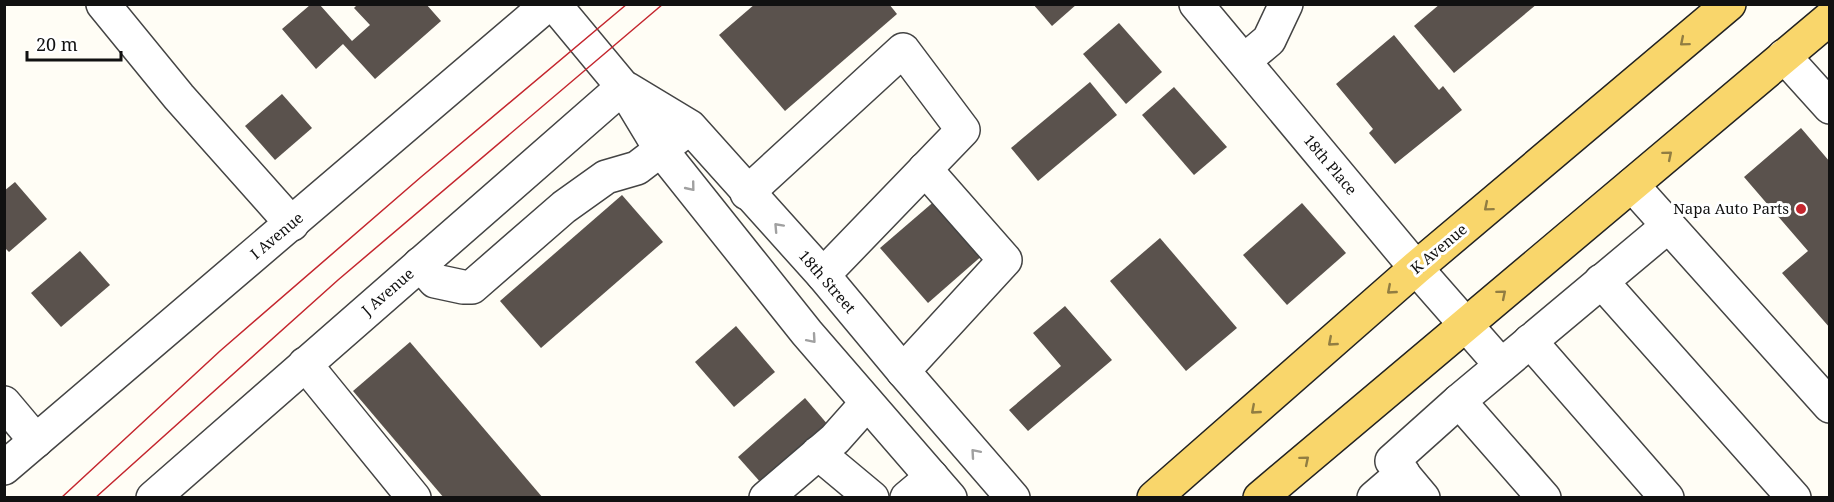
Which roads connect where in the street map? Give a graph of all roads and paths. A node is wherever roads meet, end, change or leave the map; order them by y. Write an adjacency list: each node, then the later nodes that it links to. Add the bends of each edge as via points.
1 (103, 4): 17 (street)
2 (549, 4): 17 (street, I Avenue)
3 (554, 4): 10 (street, 18th Street)
4 (1196, 4): 9 (street, 18th Place)
5 (1286, 4): 9 (street, via 1269,40)
6 (1729, 4): 20 (main road, K Avenue, one-way to 20)
7 (1830, 18): 8 (main road)
8 (1784, 56): 11 (street); 15 (main road, one-way to 8)
9 (1244, 61): 20 (street, 18th Place)
10 (623, 87): 12 (street, 18th Street); 13 (street, 18th Street); 19 (street, J Avenue)
11 (1830, 107)
12 (690, 127): 13 (street); 16 (street, 18th Street)
13 (661, 150): 19 (street, via 637,168 606,177 564,207 472,287 435,281); 29 (street, 18th Street, one-way to 29)
14 (926, 169): 16 (street, via 963,130 903,50); 21 (street); 27 (street, via 1005,260)
15 (1632, 185): 18 (street); 23 (main road, one-way to 15)
16 (747, 193): 21 (street, 18th Street, one-way to 16)
17 (292, 224): 32 (street, I Avenue)
18 (1668, 226): 22 (street); 31 (street)
19 (420, 264): 25 (street, J Avenue)
20 (1416, 268): 23 (street, 18th Place); 43 (main road, K Avenue, one-way to 43)
21 (823, 275): 27 (street, 18th Street)
22 (1601, 281): 24 (street); 48 (street)
23 (1465, 325): 26 (street, 18th Place); 37 (main road, one-way to 23)
24 (1530, 341): 26 (street); 47 (street)
25 (305, 364): 38 (street, J Avenue); 39 (street)
26 (1501, 365): 28 (street)
27 (903, 371): 42 (street, 18th Street, one-way to 27)
28 (1459, 401): 35 (street, via 1392,461); 46 (street)
29 (867, 402): 33 (street, via 836,439); 36 (street, 18th Street)
30 (4, 403): 32 (street)
31 (1830, 406)
32 (36, 441): 34 (street, I Avenue)
33 (818, 453): 40 (street); 41 (street)
34 (4, 468)
35 (1403, 473): 44 (street); 45 (street)
36 (930, 491)
37 (1264, 496)
38 (153, 498)
39 (414, 498)
40 (766, 498)
41 (872, 498)
42 (1013, 498)
43 (1154, 498)
44 (1374, 498)
45 (1423, 498)
46 (1544, 498)
47 (1667, 498)
48 (1794, 498)

